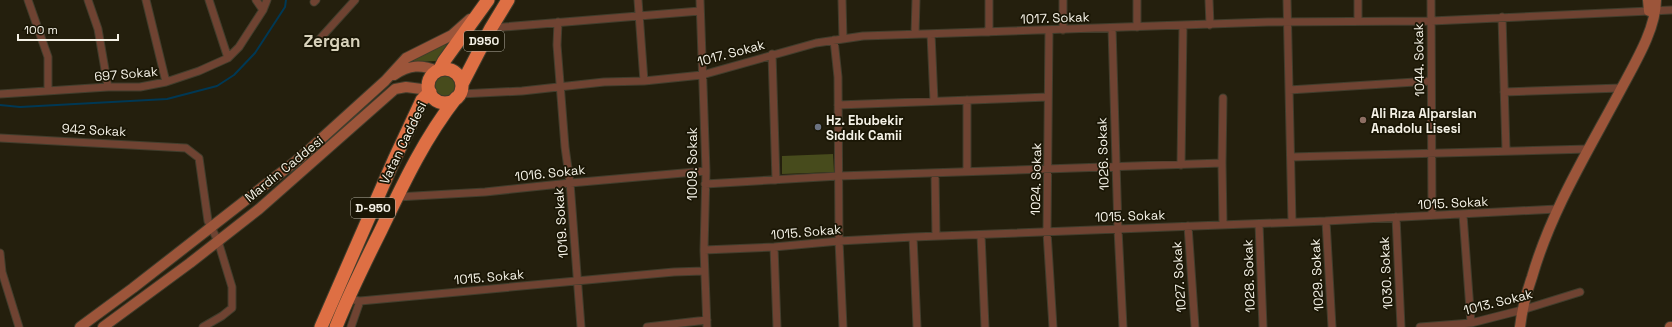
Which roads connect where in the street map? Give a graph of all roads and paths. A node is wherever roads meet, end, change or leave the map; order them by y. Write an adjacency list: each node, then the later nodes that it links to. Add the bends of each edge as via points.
1 (28, 0): 58 (street, via 48,57)
2 (88, 0): 53 (street, via 98,29)
3 (146, 0): 52 (street)
4 (209, 0): 46 (street)
5 (256, 0): 23 (street)
6 (267, 0): 23 (street, 697 Sokak)
7 (355, 0): 44 (street)
8 (508, 0): 35 (highway, D950)
9 (638, 0): 26 (street)
10 (700, 0): 25 (street, 1009. Sokak)
11 (842, 0): 42 (street)
12 (916, 0): 40 (street)
13 (989, 0): 39 (street)
14 (1063, 0): 38 (street)
15 (1137, 0): 34 (street)
16 (1210, 0): 32 (street)
17 (1287, 0): 31 (street)
18 (1358, 0): 28 (street)
19 (1431, 0): 29 (street, 1044. Sokak)
20 (1648, 0): 22 (main road)
21 (485, 3): 47 (highway, Mardin Caddesi / D950); 49 (main road, Mardin Caddesi, via 452,35 406,58)
22 (1653, 7): 24 (street, 1017. Sokak); 27 (street, 1017. Sokak); 55 (main road, via 1645,39)
23 (263, 10): 46 (street, 697 Sokak, via 239,47)
24 (1672, 10)
25 (700, 11): 26 (street); 48 (street, 1009. Sokak)
26 (639, 16): 30 (street); 50 (street)
27 (1502, 17): 29 (street, 1017. Sokak); 60 (street)
28 (1358, 21): 29 (street, 1017. Sokak); 31 (street, 1017. Sokak)
29 (1431, 21): 51 (street, 1044. Sokak)
30 (558, 22): 35 (street); 54 (street, 1019. Sokak)
31 (1288, 22): 32 (street, 1017. Sokak); 56 (street)
32 (1210, 25): 33 (street, 1017. Sokak)
33 (1182, 26): 34 (street, 1017. Sokak); 73 (street)
34 (1137, 27): 36 (street, 1017. Sokak)
35 (491, 28): 59 (highway, D950)
36 (1112, 28): 38 (street, 1017. Sokak); 74 (street, 1026. Sokak)
37 (1049, 30): 38 (street, 1017. Sokak); 39 (street, 1017. Sokak); 62 (street, 1024. Sokak)
38 (1063, 30)
39 (989, 32): 41 (street, 1017. Sokak)
40 (915, 34): 41 (street, 1017. Sokak); 42 (street, 1017. Sokak)
41 (931, 34): 65 (street)
42 (843, 39): 43 (street, 1017. Sokak)
43 (834, 40): 45 (street, 1017. Sokak); 66 (street)
44 (317, 42)
45 (772, 54): 48 (street, 1017. Sokak); 80 (street)
46 (228, 58): 52 (street, 697 Sokak)
47 (439, 70): 49 (main road, via 426,66 411,67 400,70); 57 (highway, Mardin Caddesi, via 429,79); 59 (highway, via 448,69 458,74)
48 (702, 75): 50 (street, 1017. Sokak); 76 (street, 1009. Sokak)
49 (384, 81): 93 (main road, Mardin Caddesi, via 301,157)
50 (644, 81): 54 (street, 1017. Sokak)
51 (1431, 81): 56 (street); 70 (street, 1044. Sokak)
52 (166, 82): 53 (street, 697 Sokak, via 140,87)
53 (108, 87): 58 (street, 697 Sokak)
54 (560, 87): 59 (street, 1017. Sokak, via 522,91); 81 (street, 1019. Sokak)
55 (1621, 88): 60 (street); 68 (main road)
56 (1289, 90): 71 (street)
57 (429, 91): 59 (highway, Mardin Caddesi, via 441,102 446,102); 99 (main road, Mardin Caddesi, via 406,87 395,89 296,178); 115 (highway, Vatan Caddesi / D-950, via 422,100 394,160)
58 (48, 92): 61 (street, 697 Sokak)
59 (459, 92): 83 (highway, Vatan Caddesi / D-950, via 413,162)
60 (1504, 92): 69 (street)
61 (0, 94)
62 (1048, 96): 64 (street); 75 (street, 1024. Sokak)
63 (1223, 98): 72 (street)
64 (967, 100): 65 (street); 77 (street)
65 (934, 101): 66 (street)
66 (838, 105): 79 (street)
67 (0, 138): 93 (street, 942 Sokak, via 186,148 199,158)
68 (1589, 149): 69 (street); 84 (main road)
69 (1506, 150): 70 (street)
70 (1432, 152): 71 (street); 86 (street, 1044. Sokak)
71 (1291, 157): 89 (street)
72 (1222, 163): 73 (street); 90 (street)
73 (1181, 165): 74 (street)
74 (1116, 167): 75 (street); 94 (street, 1026. Sokak)
75 (1048, 169): 77 (street); 95 (street, 1024. Sokak)
76 (706, 171): 81 (street, 1016. Sokak); 82 (street, 1009. Sokak)
77 (967, 172): 78 (street)
78 (935, 173): 79 (street); 97 (street)
79 (839, 176): 80 (street); 100 (street)
80 (776, 180): 82 (street)
81 (570, 183): 83 (street, 1016. Sokak, via 485,192); 105 (street, 1019. Sokak)
82 (705, 184): 102 (street, 1009. Sokak)
83 (396, 197): 107 (highway, Vatan Caddesi / D-950)
84 (1557, 208): 85 (street, 1015. Sokak); 108 (main road, via 1540,248)
85 (1463, 214): 86 (street, 1015. Sokak); 110 (street)
86 (1432, 216): 87 (street, 1015. Sokak)
87 (1396, 218): 88 (street, 1015. Sokak); 129 (street, 1030. Sokak)
88 (1326, 221): 89 (street, 1015. Sokak); 128 (street, 1029. Sokak)
89 (1292, 222): 91 (street, 1015. Sokak)
90 (1224, 224): 91 (street, 1015. Sokak); 92 (street, 1015. Sokak)
91 (1259, 224): 127 (street, 1028. Sokak)
92 (1188, 226): 94 (street, 1015. Sokak); 126 (street, 1027. Sokak)
93 (211, 228): 99 (street); 112 (main road, Mardin Caddesi)
94 (1118, 228): 95 (street, 1015. Sokak); 125 (street, 1026. Sokak)
95 (1047, 232): 96 (street, 1015. Sokak); 124 (street, 1024. Sokak)
96 (981, 235): 97 (street, 1015. Sokak); 123 (street)
97 (936, 236): 98 (street, 1015. Sokak)
98 (913, 237): 100 (street, 1015. Sokak); 122 (street)
99 (218, 241): 113 (main road, Mardin Caddesi); 114 (street, via 232,287 232,308)
100 (840, 241): 101 (street, 1015. Sokak); 121 (street)
101 (774, 247): 102 (street, 1015. Sokak); 120 (street)
102 (704, 250): 104 (street, 1009. Sokak)
103 (0, 253): 111 (street, via 2,272)
104 (704, 271): 105 (street, 1015. Sokak); 109 (street, 1009. Sokak)
105 (578, 281): 107 (street, 1015. Sokak); 118 (street, 1019. Sokak)
106 (1580, 292): 108 (street, 1013. Sokak)
107 (353, 300): 116 (highway, Vatan Caddesi / D-950); 117 (street)
108 (1522, 310): 110 (street, 1013. Sokak); 131 (main road)
109 (707, 323): 119 (street)
110 (1472, 323): 130 (street, 1013. Sokak)
111 (19, 327)
112 (80, 327)
113 (104, 327)
114 (204, 327)
115 (321, 327)
116 (336, 327)
117 (351, 327)
118 (581, 327)
119 (647, 327)
120 (777, 327)
121 (843, 327)
122 (917, 327)
123 (985, 327)
124 (1053, 327)
125 (1123, 327)
126 (1195, 327)
127 (1263, 327)
128 (1332, 327)
129 (1401, 327)
130 (1420, 327)
131 (1520, 327)

